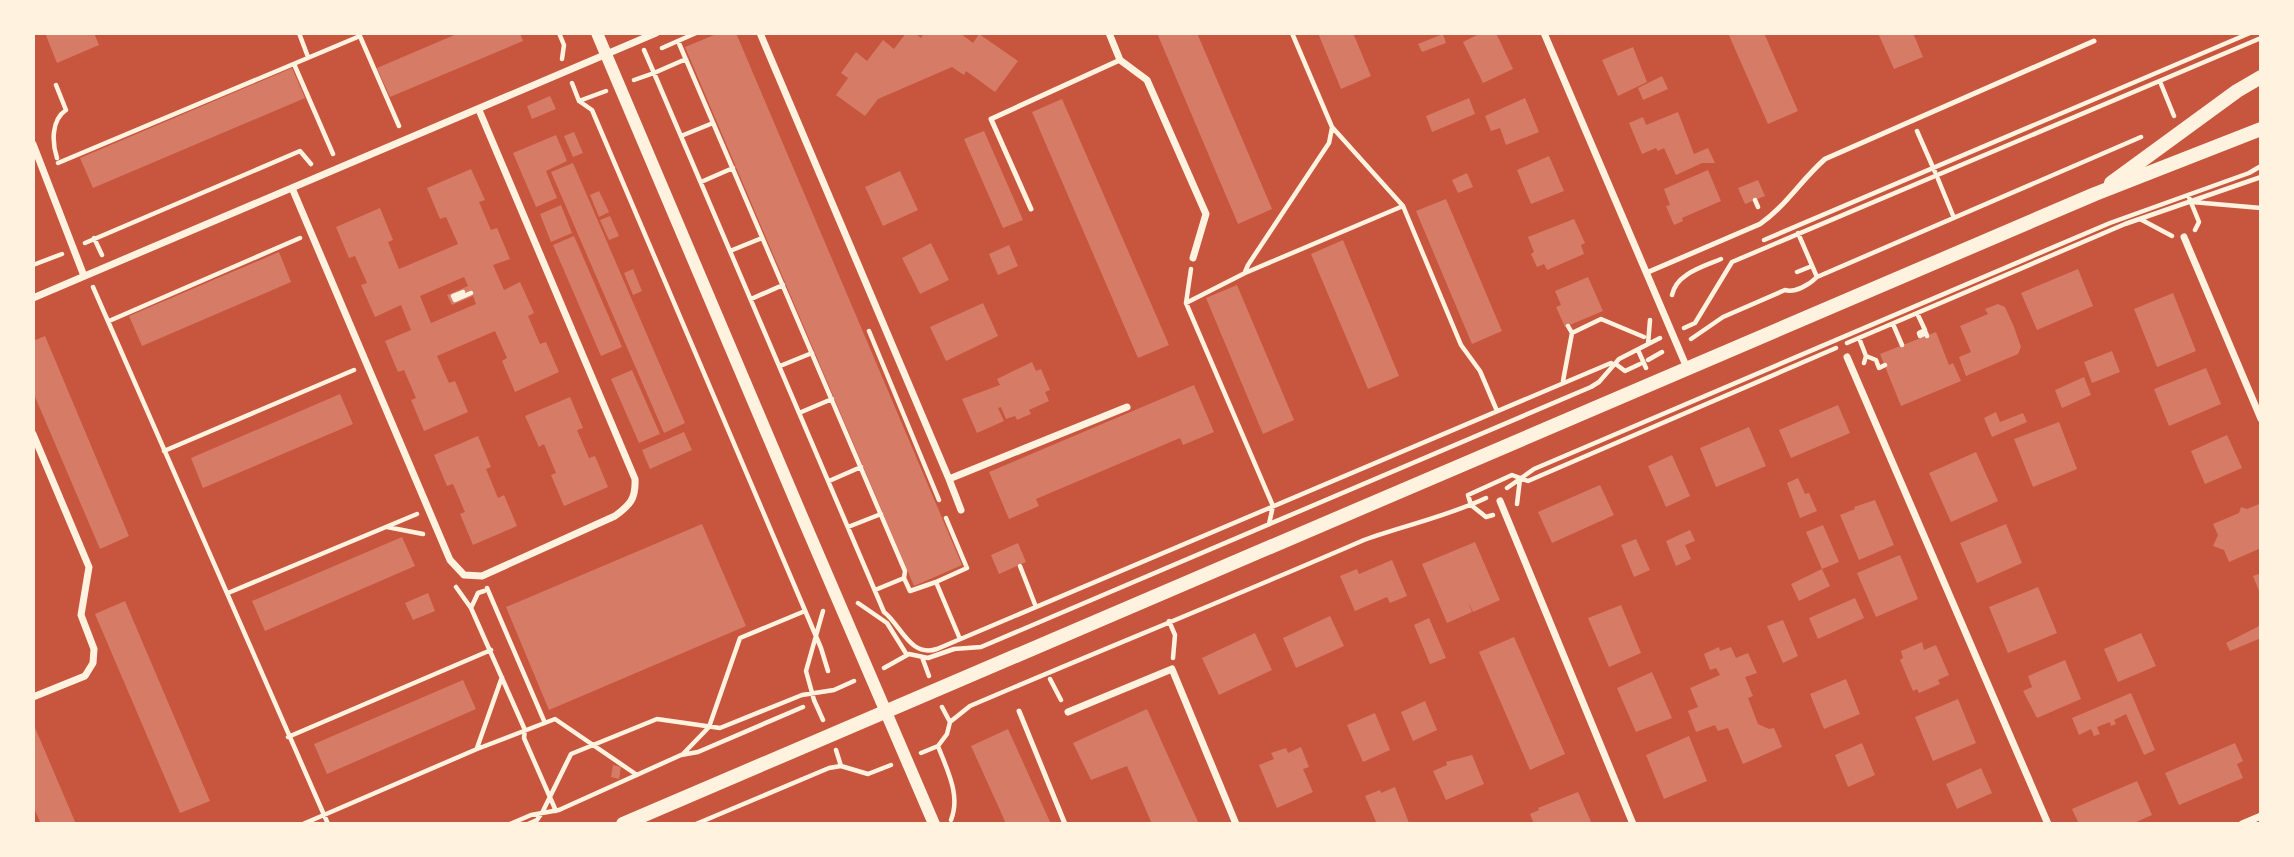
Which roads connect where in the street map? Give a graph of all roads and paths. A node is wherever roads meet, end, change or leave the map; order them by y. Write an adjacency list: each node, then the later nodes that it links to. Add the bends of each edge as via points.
1 (299, 33): 18 (path)
2 (559, 33): 22 (path)
3 (597, 33): 17 (street)
4 (656, 33): 13 (street)
5 (696, 33): 14 (path)
6 (760, 33): 116 (street)
7 (1109, 33): 20 (street)
8 (1292, 33): 36 (path)
9 (1544, 33): 72 (street)
10 (2250, 33): 47 (path)
11 (359, 34): 18 (path); 35 (path)
12 (2261, 38): 61 (path)
13 (640, 40): 16 (path); 17 (street)
14 (678, 41): 16 (path); 19 (path)
15 (2094, 41): 72 (lane, via 1825,159 1776,213 1760,224)
16 (646, 55): 23 (path)
17 (607, 56): 22 (street); 27 (street)
18 (309, 57): 21 (path)
19 (686, 59): 23 (path); 33 (path)
20 (1120, 60): 58 (lane, via 991,119); 69 (street, via 1147,80 1206,214)
21 (294, 64): 26 (path, via 58,163 55,127 66,110); 44 (path)
22 (567, 72): 28 (path); 29 (street)
23 (654, 73): 27 (path); 40 (path)
24 (2261, 77): 52 (main road)
25 (2161, 84): 31 (path)
26 (56, 85)
27 (620, 86): 28 (path); 137 (street)
28 (579, 101): 143 (path, via 593,110)
29 (479, 110): 51 (street); 133 (street, via 635,480 636,494 615,516)
30 (2183, 110): 31 (path)
31 (2174, 117): 34 (path)
32 (412, 121): 35 (path)
33 (713, 123): 40 (path); 46 (path)
34 (2164, 124)
35 (399, 126): 38 (path)
36 (1332, 127): 55 (path); 74 (path, via 1329,143)
37 (2261, 129): 52 (main road)
38 (388, 131)
39 (1917, 131): 47 (path)
40 (681, 136): 50 (path)
41 (2142, 136): 59 (path)
42 (33, 144): 66 (street)
43 (344, 149): 44 (path)
44 (333, 154): 66 (path, via 310,164 300,151)
45 (2261, 166): 115 (path, via 2110,223)
46 (733, 168): 50 (path); 63 (path)
47 (1934, 170): 60 (path)
48 (2261, 177): 54 (path)
49 (1938, 179): 59 (path)
50 (701, 182): 67 (path)
51 (292, 188): 75 (street); 101 (street)
52 (2095, 194): 104 (main road)
53 (1755, 200): 56 (path)
54 (2191, 201): 57 (path); 85 (path, via 2125,224)
55 (1402, 206): 74 (path); 109 (path, via 1461,345 1480,371)
56 (1758, 207)
57 (2261, 208)
58 (1031, 209)
59 (1954, 218): 76 (path)
60 (1795, 227): 61 (path); 65 (path)
61 (1798, 234): 71 (path); 92 (path, via 1732,262 1695,323)
62 (304, 236): 86 (path)
63 (762, 237): 67 (path); 77 (path)
64 (2184, 237): 111 (street)
65 (1759, 242)
66 (74, 249): 70 (path); 75 (street)
67 (730, 251): 82 (path)
68 (1725, 257): 84 (path, via 1674,285 1671,295)
69 (1193, 258): 83 (path)
70 (33, 265)
71 (1812, 266): 73 (path); 76 (path)
72 (1646, 272): 92 (street)
73 (1797, 272)
74 (1245, 273): 83 (path)
75 (84, 276): 81 (street)
76 (1817, 277): 88 (path, via 1791,292 1785,290 1723,317 1693,338)
77 (783, 285): 82 (path); 97 (path)
78 (93, 286): 86 (path)
79 (463, 292): 80 (path, via 453,296 455,300)
80 (471, 293)
81 (33, 298)
82 (751, 299): 103 (path)
83 (1185, 303): 123 (path)
84 (1677, 307)
85 (1917, 313): 89 (path); 93 (path)
86 (109, 321): 113 (path)
87 (868, 324): 122 (path, via 869,336)
88 (1686, 324)
89 (1893, 324): 95 (path); 115 (path, via 1528,481)
90 (1569, 326): 91 (path)
91 (1572, 333): 94 (path, via 1601,319); 106 (path)
92 (1672, 333): 104 (street); 128 (path, via 1619,359 1591,387)
93 (1926, 333)
94 (1644, 337)
95 (1902, 345)
96 (1662, 352): 100 (path)
97 (812, 353): 103 (path); 107 (path)
98 (1866, 356): 105 (path)
99 (1847, 358): 188 (street)
100 (1648, 360)
101 (368, 364): 113 (path); 131 (street)
102 (1640, 364): 106 (path, via 1625,371 1614,364)
103 (779, 366): 110 (path)
104 (1687, 368): 158 (main road)
105 (1880, 368)
106 (1563, 382): 109 (path)
107 (832, 399): 110 (path); 114 (path)
108 (1127, 407): 116 (street)
109 (1497, 411): 123 (path)
110 (800, 413): 117 (path)
111 (2261, 419)
112 (33, 434): 156 (street, via 89,567 81,615 94,649 85,676)
113 (164, 451): 140 (path)
114 (861, 467): 117 (path); 126 (path)
115 (1521, 478): 118 (path); 120 (path, via 1512,475)
116 (948, 479): 124 (street)
117 (829, 481): 130 (path)
118 (1506, 489)
119 (1494, 494): 144 (path, via 1434,519 1364,540)
120 (1468, 495)
121 (1500, 501): 187 (street)
122 (941, 506)
123 (1273, 506): 128 (path); 141 (path)
124 (961, 510)
125 (424, 511): 129 (path)
126 (881, 514): 130 (path); 134 (path)
127 (946, 516): 136 (path, via 967,568)
128 (1269, 524): 148 (path, via 981,647 954,649 928,658)
129 (386, 527): 131 (path); 140 (path)
130 (848, 527): 139 (path)
131 (440, 537): 133 (street, via 450,560 464,575)
132 (1020, 566): 141 (path)
133 (482, 576): 138 (path)
134 (904, 578): 136 (path, via 909,591); 139 (path)
135 (452, 581): 142 (path)
136 (936, 582): 146 (path)
137 (831, 586): 145 (path); 148 (path, via 883,619); 158 (street)
138 (488, 589): 142 (path, via 478,593); 162 (path)
139 (875, 590): 146 (path, via 884,612 911,645 932,651)
140 (228, 593): 165 (path)
141 (1037, 607): 146 (path)
142 (471, 608): 147 (path)
143 (805, 611): 145 (path); 163 (path, via 740,638)
144 (1170, 621): 150 (path, via 1175,635); 161 (path, via 970,706)
145 (816, 636): 151 (path); 155 (path, via 806,671)
146 (960, 639)
147 (491, 650): 152 (path); 165 (path)
148 (907, 655): 149 (path)
149 (898, 662)
150 (1171, 669): 160 (street); 186 (street)
151 (828, 671)
152 (503, 676): 164 (path); 168 (path)
153 (1050, 679): 160 (path)
154 (834, 690): 155 (path)
155 (813, 692): 163 (path, via 720,728)
156 (33, 698)
157 (803, 707): 169 (path)
158 (885, 711): 181 (main road); 183 (street)
159 (1019, 711): 185 (lane)
160 (1068, 712)
161 (950, 722)
162 (545, 723): 164 (path); 166 (path, via 555,719)
163 (709, 727): 166 (path, via 657,719); 169 (path)
164 (525, 730): 168 (path); 172 (path, via 524,738)
165 (288, 737): 175 (path)
166 (594, 745): 171 (path); 172 (path, via 570,754)
167 (938, 746): 184 (path, via 955,793)
168 (477, 749): 175 (path)
169 (681, 755): 171 (path)
170 (873, 773): 182 (path, via 829,768)
171 (637, 775): 173 (path)
172 (550, 797): 173 (path); 174 (path)
173 (556, 811): 174 (path)
174 (542, 813): 179 (path); 180 (path)
175 (324, 815): 177 (path); 178 (path)
176 (2260, 819): 189 (street)
177 (303, 824)
178 (328, 824)
179 (510, 824)
180 (528, 824)
181 (623, 824)
182 (696, 824)
183 (934, 824)
184 (949, 824)
185 (1065, 824)
186 (1236, 824)
187 (1633, 824)
188 (2048, 824)
189 (2242, 824)

